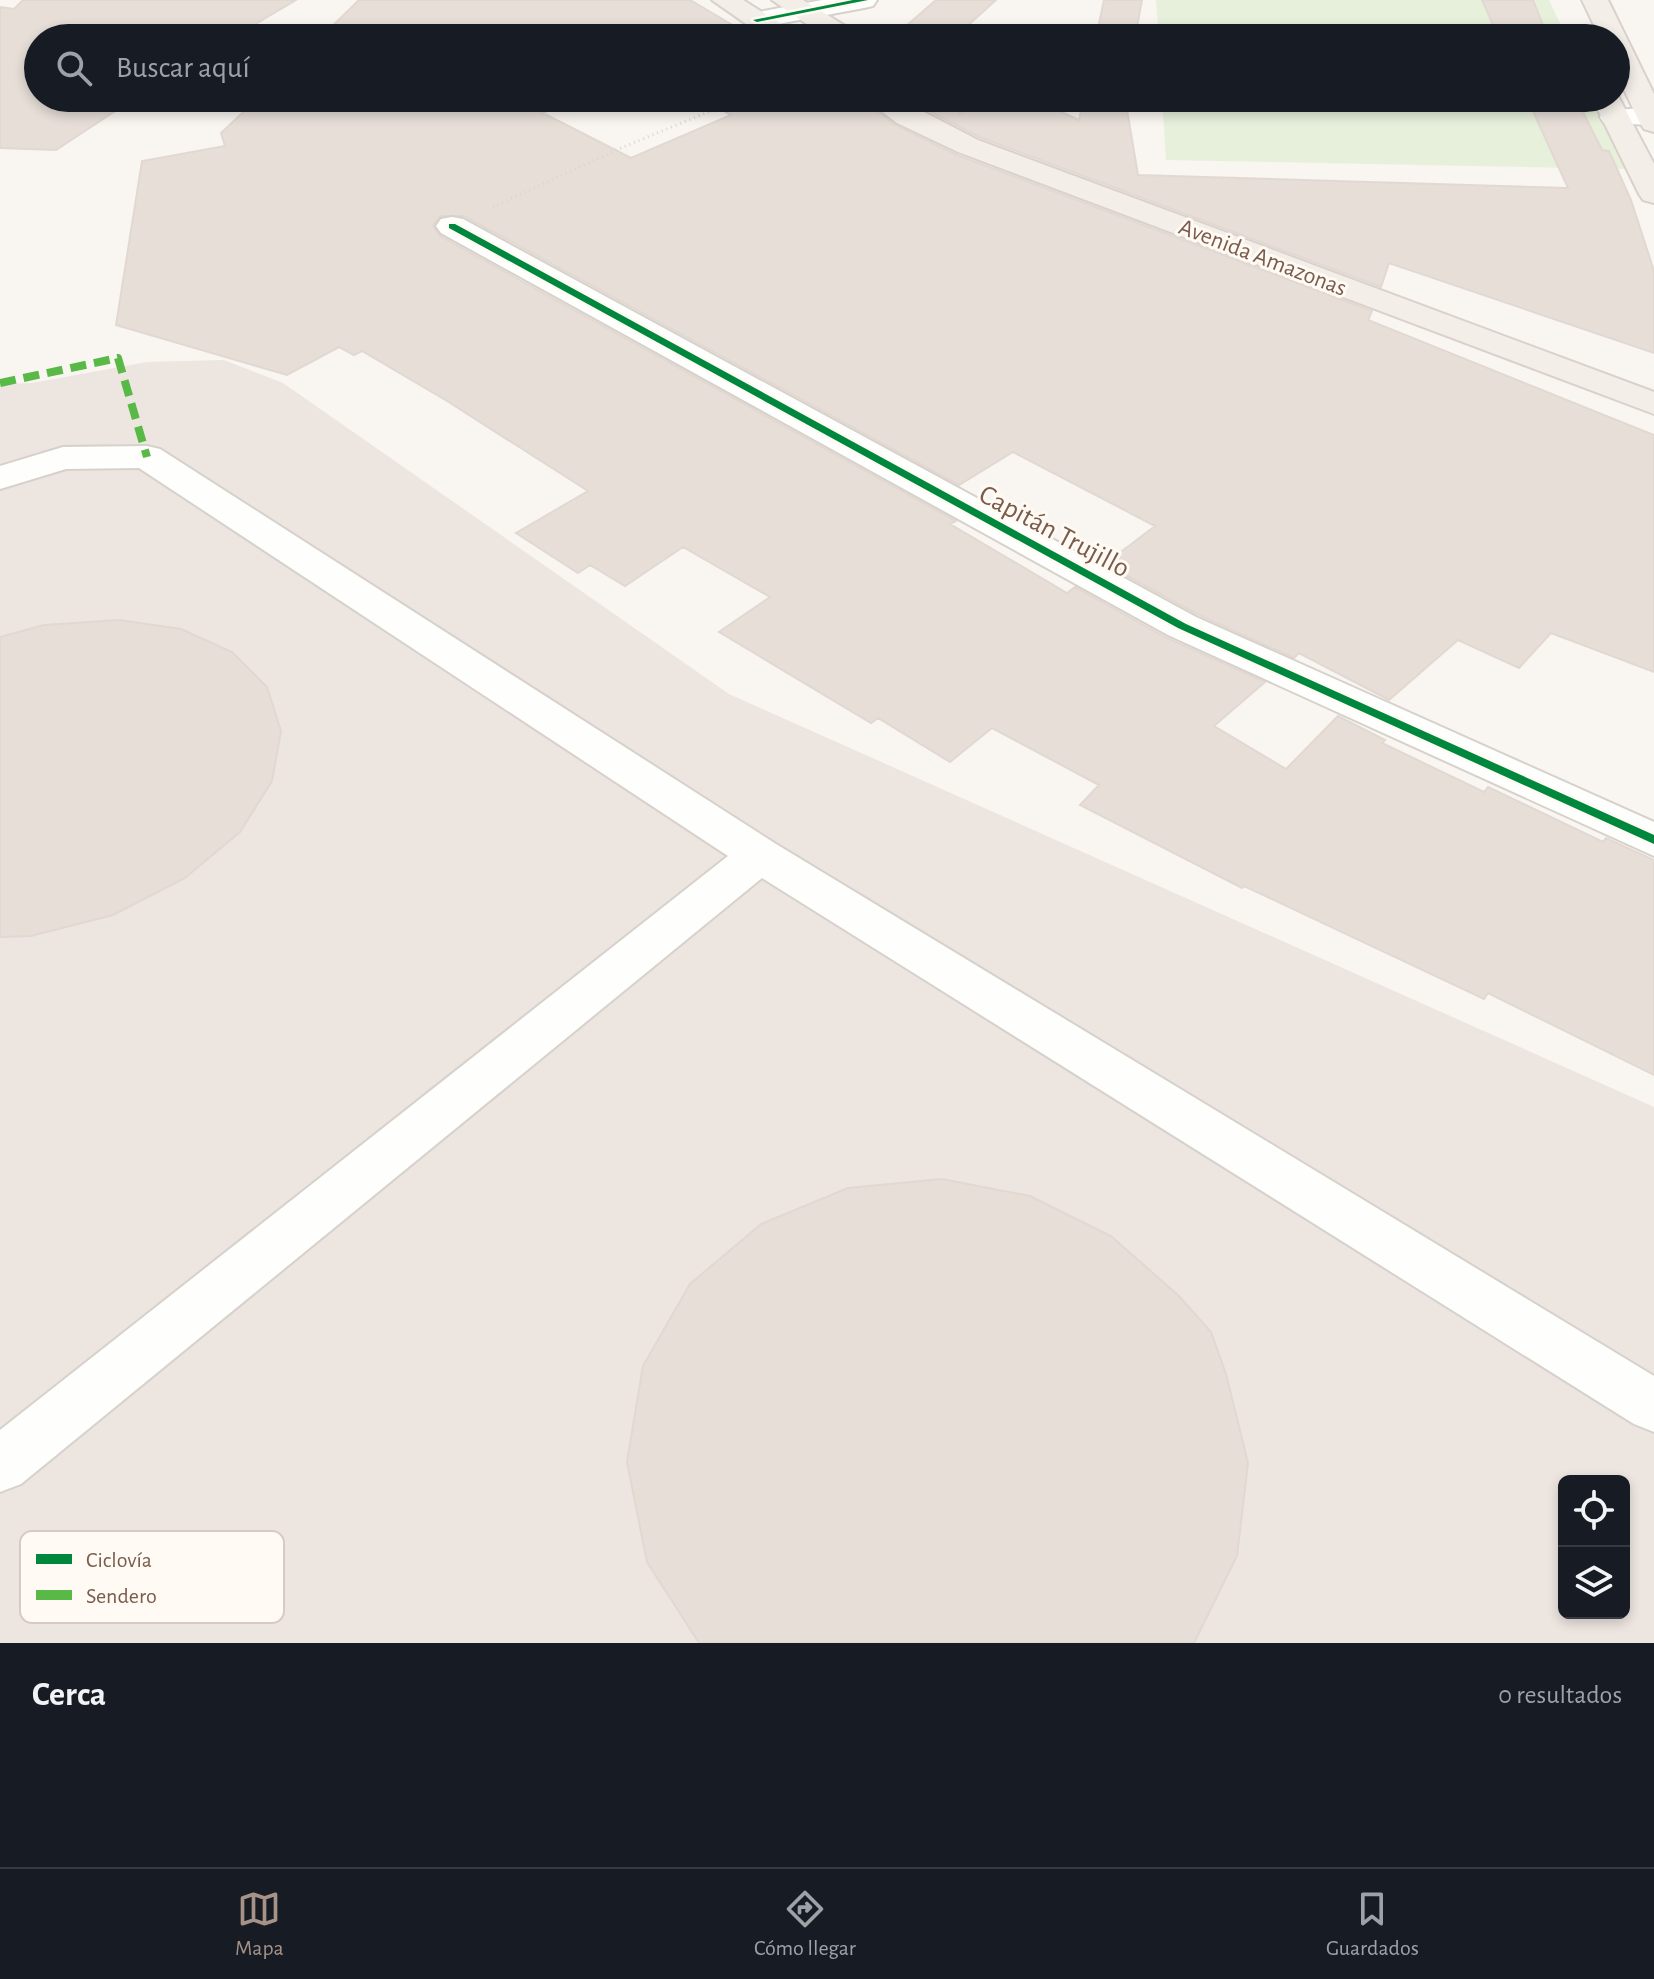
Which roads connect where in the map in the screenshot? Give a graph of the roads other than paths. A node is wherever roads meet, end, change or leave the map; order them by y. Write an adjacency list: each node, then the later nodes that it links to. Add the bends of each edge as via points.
1 (725, 0): 5 (main road)
2 (864, 0): 4 (street)
3 (1595, 0): 8 (main road)
4 (793, 5): 5 (street); 7 (main road)
5 (757, 20): 6 (main road)
6 (763, 24)
7 (823, 24)
8 (1606, 24)
9 (1630, 73): 14 (main road)
10 (899, 112): 18 (main road, Avenida Amazonas, via 968,146)
11 (961, 112): 17 (main road, Avenida Amazonas, via 1002,140 1613,362)
12 (1613, 112): 15 (main road)
13 (1629, 112): 14 (street)
14 (1652, 118)
15 (1654, 194)
16 (452, 226): 20 (street, Capitán Trujillo, via 1182,626)
17 (1654, 372)
18 (1654, 404)
19 (0, 478): 21 (street, via 63,458 147,457)
20 (1650, 830)
21 (760, 855): 22 (street); 23 (street)
22 (1654, 1406)
23 (0, 1465)

